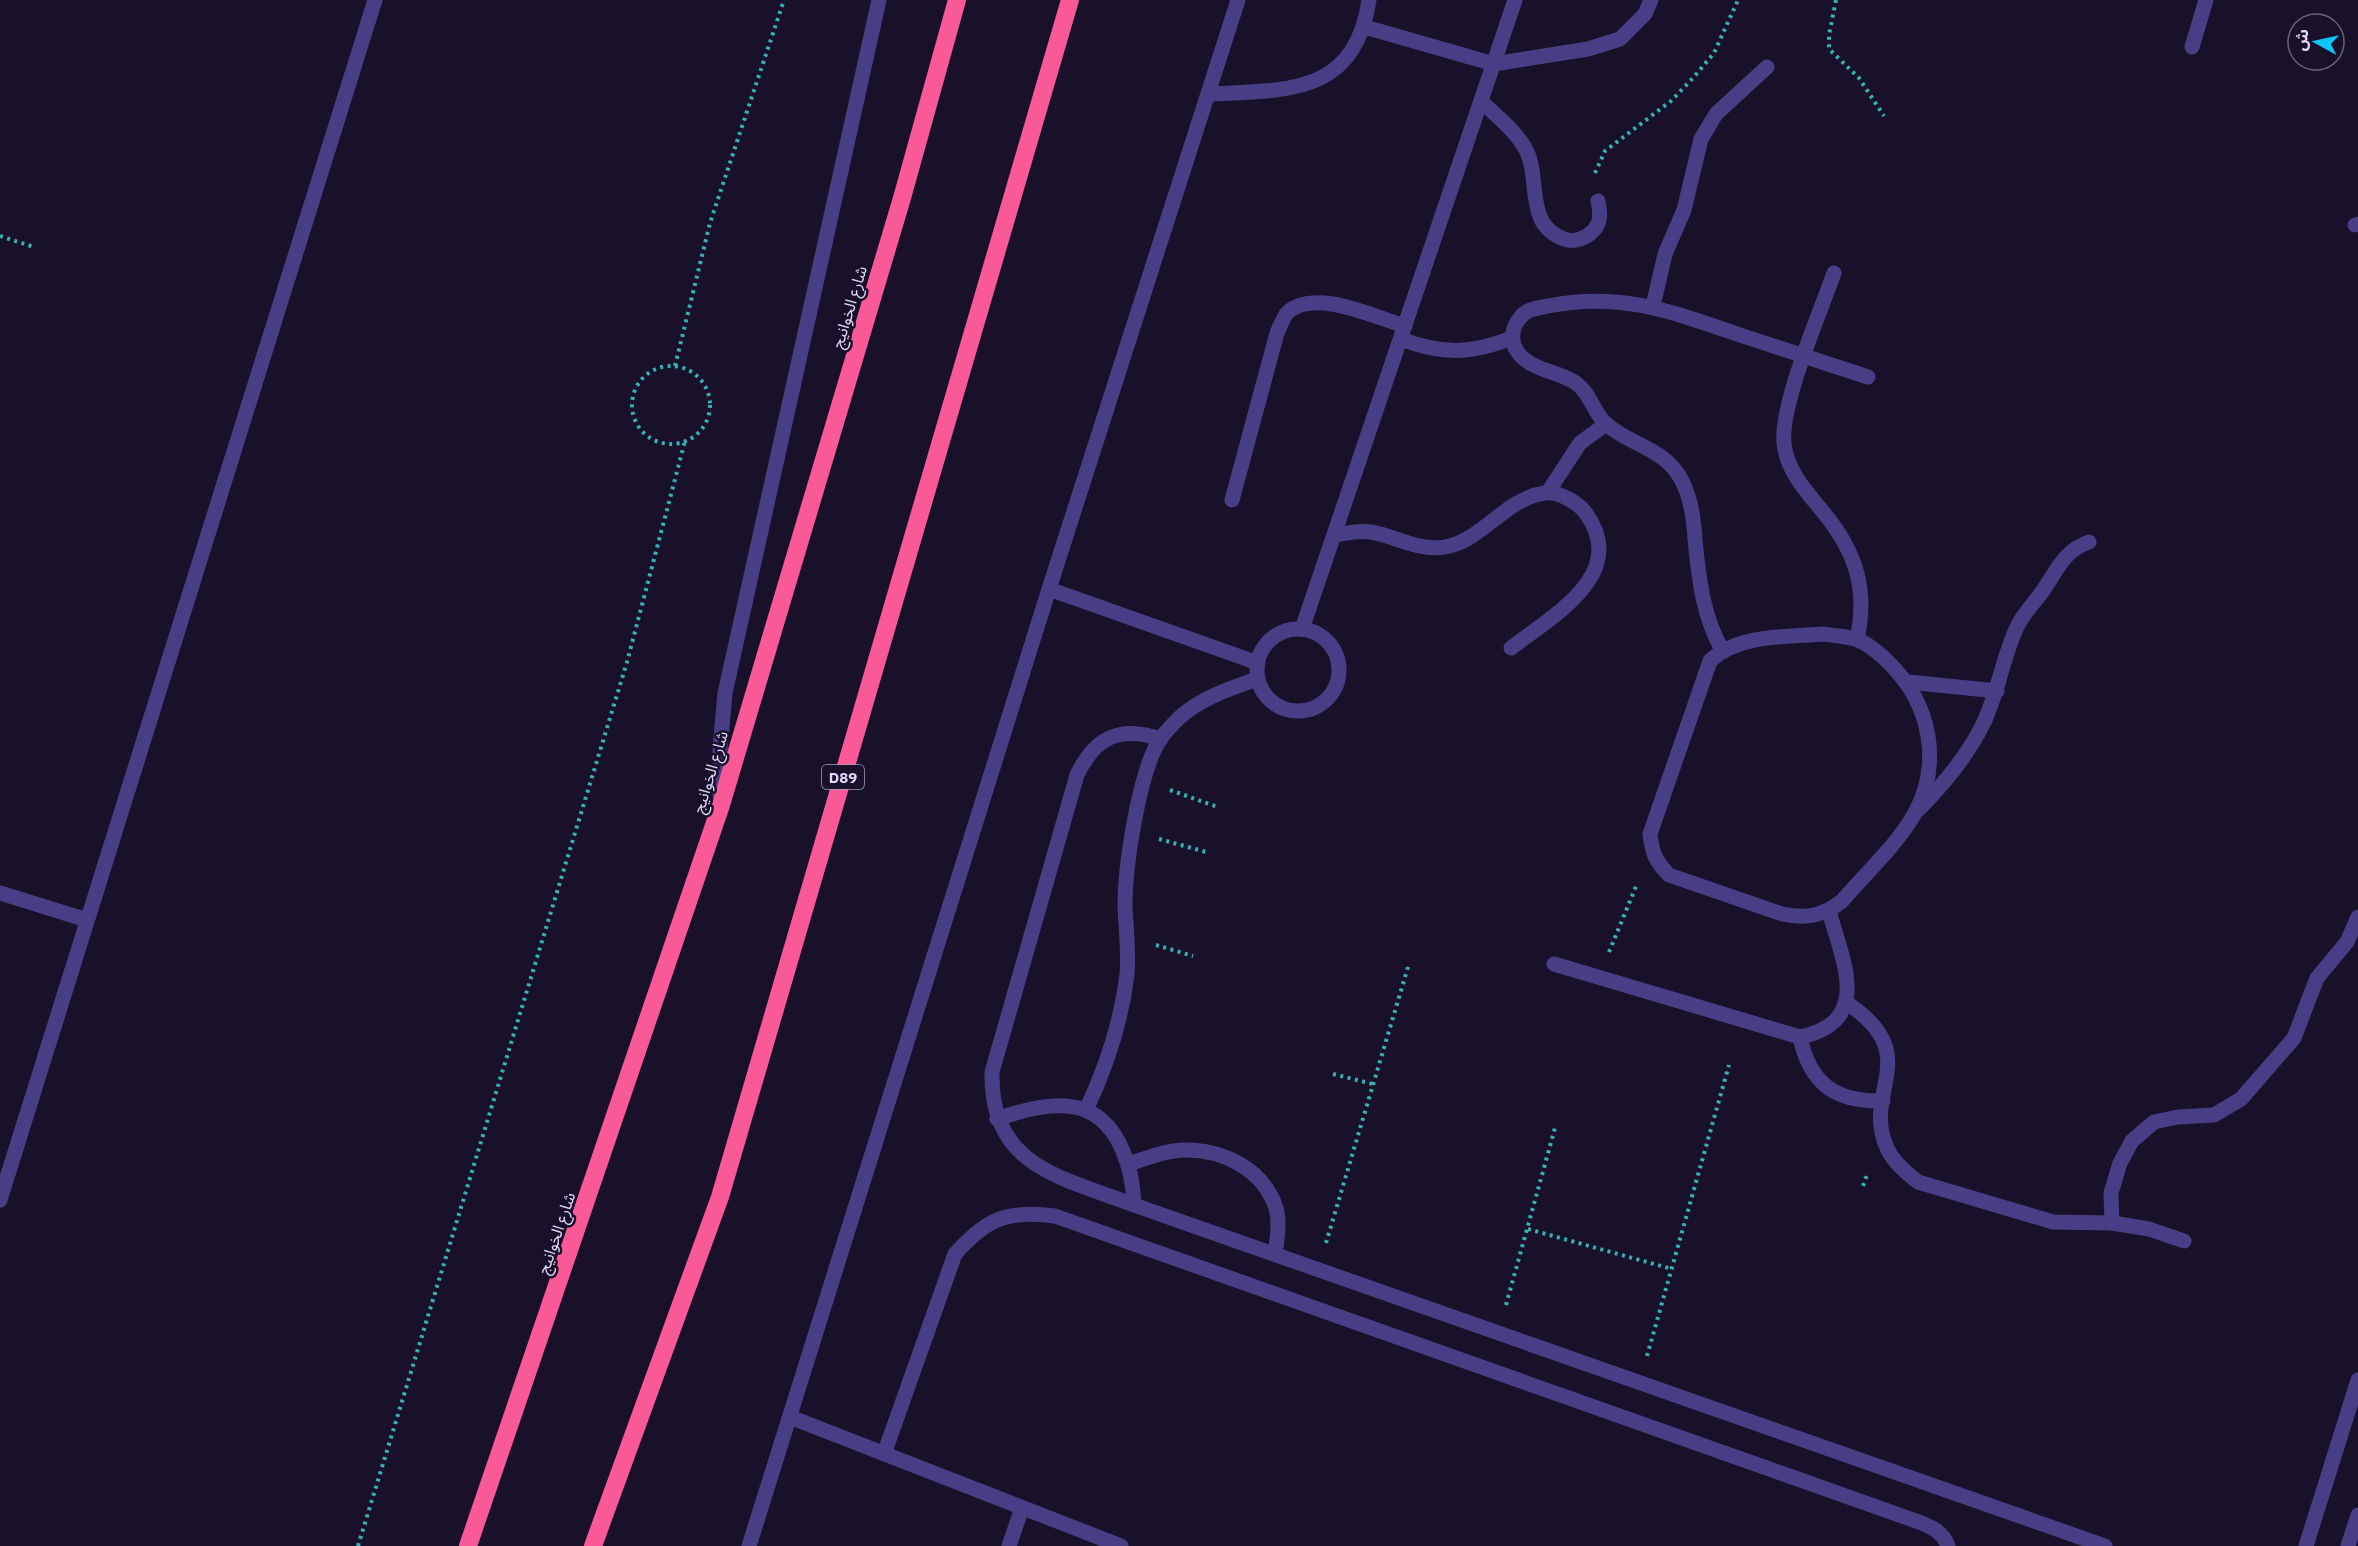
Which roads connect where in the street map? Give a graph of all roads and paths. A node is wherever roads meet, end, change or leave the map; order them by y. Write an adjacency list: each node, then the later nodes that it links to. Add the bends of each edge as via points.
1 (375, 0): 55 (street)
2 (784, 0): 28 (path, via 698,262)
3 (879, 0): 46 (street, via 725,693)
4 (957, 0): 46 (highway, شارع الخوانيج)
5 (1070, 0): 86 (highway, D89, via 720,1197)
6 (1238, 0): 17 (street)
7 (1369, 0): 13 (street)
8 (1515, 0): 15 (street)
9 (1651, 0): 15 (street, via 1645,14 1620,39 1588,49)
10 (1738, 0): 20 (path, via 1713,53 1694,78 1663,108 1605,151 1596,166)
11 (1836, 0): 19 (path, via 1829,49 1860,78)
12 (2206, 0): 14 (street)
13 (1365, 27): 15 (street); 17 (street, via 1351,54 1329,74 1302,86)
14 (2192, 47)
15 (1494, 64): 18 (street)
16 (1767, 67): 24 (street, via 1716,114 1701,139 1684,210 1665,255)
17 (1208, 94): 36 (street)
18 (1481, 101): 20 (street, via 1525,147 1534,176 1536,209 1555,236 1568,241 1583,239 1596,229 1601,216); 25 (street)
19 (1884, 116)
20 (1598, 201)
21 (0, 236): 22 (path)
22 (34, 247)
23 (1834, 273): 27 (street)
24 (1653, 306): 26 (street, via 1587,301 1532,309 1521,315); 27 (street)
25 (1403, 333): 26 (street, via 1428,349 1456,352 1485,348); 33 (street, via 1327,302 1306,302 1287,313 1277,333); 34 (street)
26 (1512, 338): 30 (street, via 1516,351 1525,360 1577,384)
27 (1804, 356): 29 (street); 38 (street, via 1786,416 1784,443 1802,488 1837,530 1860,575 1862,607)
28 (675, 366): 31 (path, via 698,377 710,400 704,424); 31 (path, via 662,367 640,381 632,406 634,419 650,438 667,443)
29 (1868, 376)
30 (1606, 424): 32 (street, via 1580,443); 40 (street, via 1658,454 1681,477 1691,504 1708,625)
31 (685, 441): 84 (path, via 627,662)
32 (1548, 492): 34 (street, via 1514,504 1470,537 1451,546 1408,545 1371,532); 39 (street, via 1567,498 1583,511 1594,528 1599,547 1597,567 1574,600)
33 (1232, 501)
34 (1335, 535): 37 (street)
35 (2089, 542): 43 (street, via 2075,547 2063,559 2040,596 2029,606 2011,643)
36 (1049, 589): 41 (street); 80 (street)
37 (1302, 629): 41 (street, via 1287,630 1273,637 1263,648); 41 (street, via 1317,633 1337,655 1340,670 1329,698 1310,710 1287,711 1263,693)
38 (1857, 639): 40 (street, via 1824,634 1791,636); 42 (street)
39 (1510, 648)
40 (1722, 650): 50 (street, via 1710,661 1704,675 1654,819 1650,834)
41 (1257, 671): 44 (street, via 1201,702)
42 (1908, 682): 43 (street); 48 (street, via 1924,712 1930,746 1927,781)
43 (1997, 692): 48 (street, via 1964,757 1942,787)
44 (1161, 739): 45 (street); 66 (street, via 1141,732 1101,741 1086,756 1077,775 992,1072)
45 (1144, 781): 47 (path); 49 (street)
46 (721, 805): 85 (highway, شارع الخوانيج)
47 (1218, 807)
48 (1915, 813): 53 (street, via 1842,901)
49 (1132, 831): 51 (path); 65 (street, via 1126,876 1127,974 1111,1047)
50 (1652, 850): 53 (street, via 1658,864 1683,882 1798,917); 58 (path)
51 (1206, 852)
52 (0, 893): 55 (street)
53 (1829, 911): 59 (street, via 1848,983)
54 (2358, 917): 71 (street, via 2347,942 2317,978 2294,1038 2241,1099 2214,1115 2154,1122 2132,1141 2111,1193)
55 (87, 920): 69 (street)
56 (1554, 964): 58 (street)
57 (1408, 967): 63 (path)
58 (1599, 977): 60 (street)
59 (1847, 1004): 60 (street, via 1837,1021 1820,1033); 64 (street, via 1868,1018 1883,1039 1889,1064)
60 (1800, 1037): 64 (street, via 1805,1060 1818,1080 1837,1094 1859,1102)
61 (1729, 1065): 75 (path)
62 (1334, 1074): 63 (path)
63 (1373, 1084): 76 (path)
64 (1883, 1101): 71 (street, via 1881,1125 1887,1148 1900,1167 1918,1182 2053,1222)
65 (1086, 1110): 66 (street, via 1041,1107); 68 (street, via 1119,1143)
66 (997, 1119): 70 (street, via 1023,1157 1042,1170)
67 (1555, 1128): 72 (path)
68 (1129, 1164): 70 (street); 74 (street, via 1181,1150 1211,1151 1238,1162 1261,1182 1276,1208)
69 (0, 1200)
70 (1134, 1205): 74 (street)
71 (2112, 1223): 73 (street, via 2149,1229)
72 (1528, 1229): 75 (path); 77 (path)
73 (2184, 1241)
74 (1275, 1254): 76 (street)
75 (1671, 1269): 79 (path)
76 (1318, 1270): 77 (street)
77 (1498, 1335): 79 (street)
78 (2358, 1380): 92 (street)
79 (1640, 1383): 91 (street)
80 (790, 1417): 81 (street); 87 (street)
81 (884, 1454): 82 (street); 90 (street, via 955,1254 974,1233 998,1218 1027,1212 1055,1216 1919,1522 1934,1528)
82 (1022, 1508): 88 (street); 89 (street)
83 (2358, 1515): 93 (street)
84 (358, 1546)
85 (468, 1546)
86 (593, 1546)
87 (749, 1546)
88 (1010, 1546)
89 (1121, 1546)
90 (1948, 1546)
91 (2105, 1546)
92 (2306, 1546)
93 (2348, 1546)

